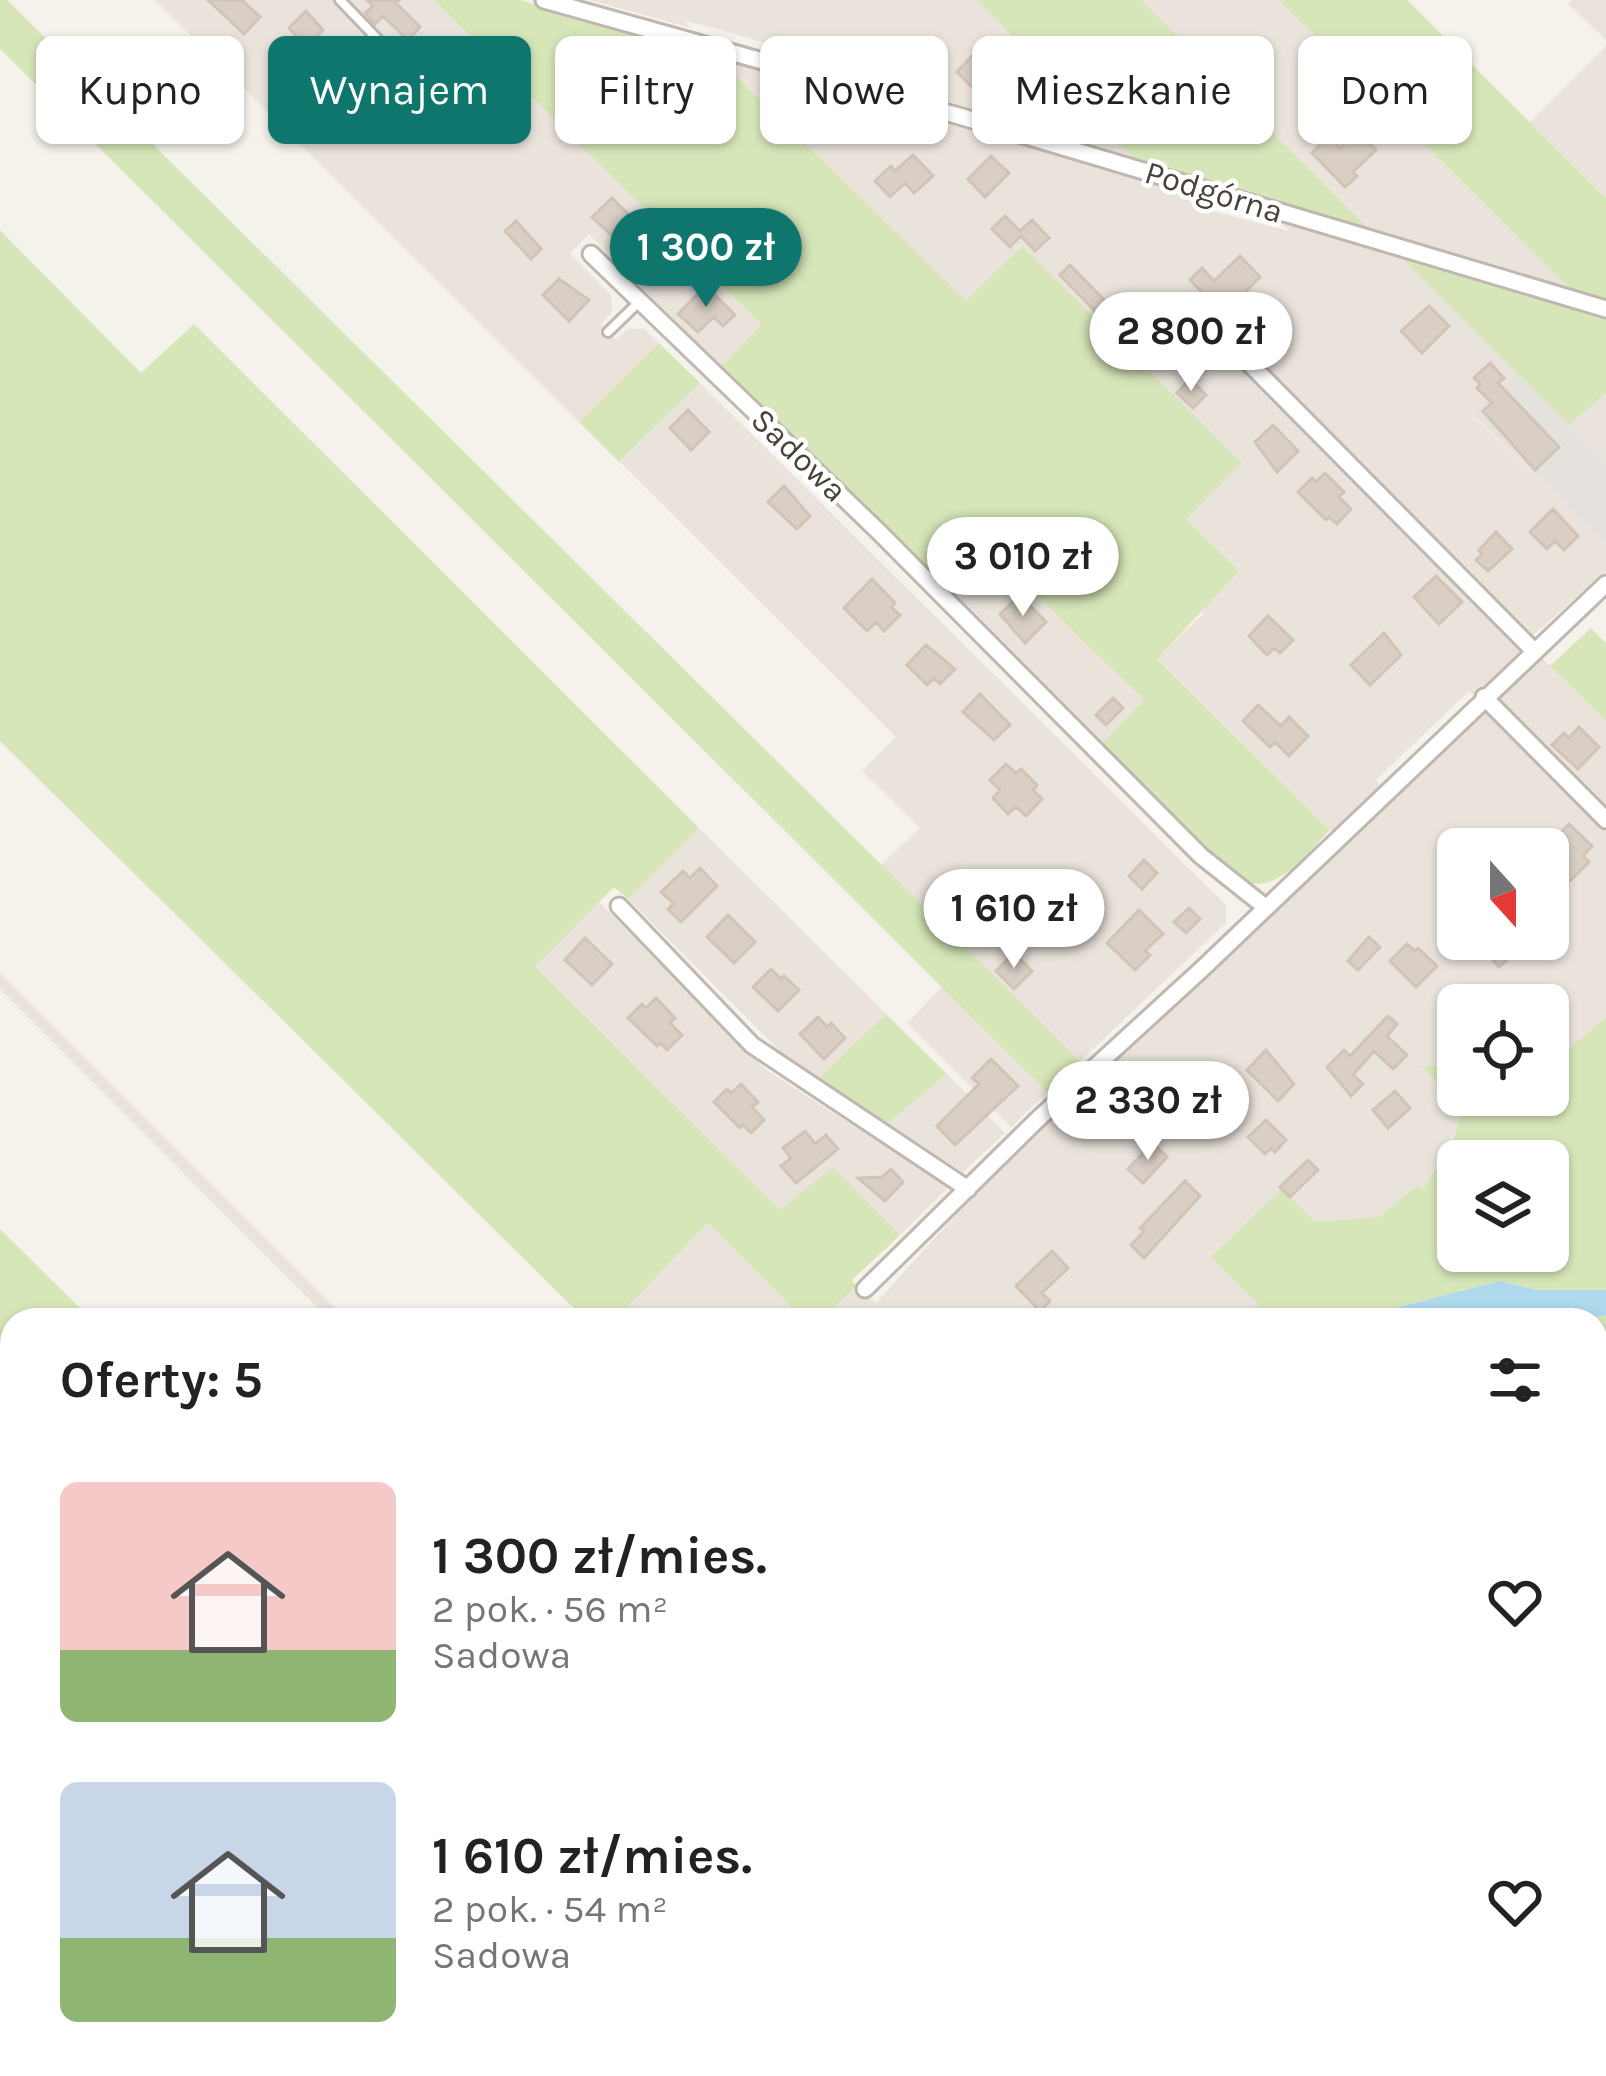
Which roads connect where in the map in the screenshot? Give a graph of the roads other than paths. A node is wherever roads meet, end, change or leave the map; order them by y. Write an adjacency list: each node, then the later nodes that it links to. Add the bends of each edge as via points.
1 (340, 0): 3 (lane)
2 (544, 0): 6 (street, Podgórna)
3 (375, 36)
4 (591, 254): 5 (street, Sadowa)
5 (640, 301): 7 (lane); 14 (street, Sadowa, via 1201,856)
6 (1606, 309)
7 (608, 332)
8 (1246, 360): 10 (street)
9 (1606, 584): 10 (street)
10 (1534, 651): 11 (street)
11 (1484, 697): 12 (street); 14 (street)
12 (1606, 820)
13 (619, 906): 15 (street, via 752,1045)
14 (1264, 907): 15 (street)
15 (968, 1189): 16 (street)
16 (865, 1289)

